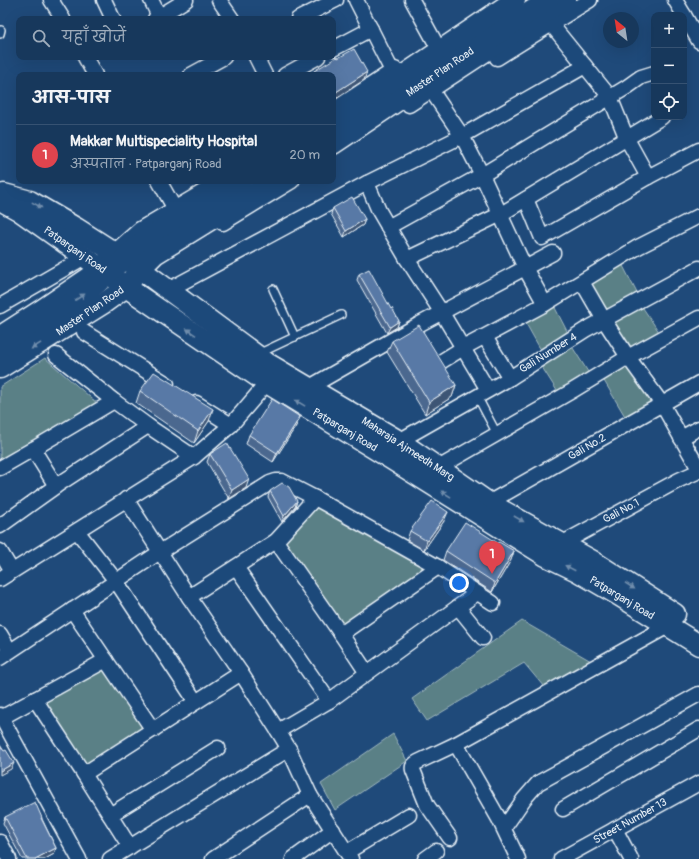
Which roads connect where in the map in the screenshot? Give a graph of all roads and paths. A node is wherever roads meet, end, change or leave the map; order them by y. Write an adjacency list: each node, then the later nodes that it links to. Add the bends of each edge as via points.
1 (51, 0): 16 (street)
2 (104, 0): 17 (street)
3 (151, 0): 18 (street)
4 (186, 0): 19 (street)
5 (219, 0): 20 (street)
6 (336, 0): 21 (street)
7 (356, 0): 24 (street)
8 (412, 0): 26 (street)
9 (499, 0): 26 (street)
10 (515, 0): 43 (main road, Master Plan Road)
11 (548, 0): 46 (main road, Master Plan Road)
12 (569, 0): 39 (street)
13 (590, 0): 23 (street)
14 (675, 0): 15 (street)
15 (682, 12)
16 (61, 16)
17 (112, 16)
18 (156, 16)
19 (160, 16)
20 (230, 16)
21 (304, 16)
22 (687, 20): 25 (street)
23 (551, 24): 32 (street); 39 (street)
24 (370, 29): 27 (street); 33 (street)
25 (699, 41)
26 (435, 42): 33 (street)
27 (336, 47)
28 (88, 60): 34 (street)
29 (218, 60): 35 (street)
30 (258, 60): 36 (street)
31 (312, 60): 37 (street)
32 (585, 66): 40 (street); 44 (street)
33 (392, 71): 41 (street)
34 (94, 72)
35 (196, 72)
36 (264, 72)
37 (290, 72)
38 (651, 74): 40 (street, via 641,77)
39 (434, 94): 44 (street); 48 (street)
40 (610, 98): 45 (street); 49 (street)
41 (336, 108)
42 (657, 120): 45 (street)
43 (336, 121)
44 (462, 136): 49 (street); 51 (street)
45 (627, 139): 50 (street); 57 (street)
46 (336, 142)
47 (699, 150): 50 (street)
48 (336, 152)
49 (482, 175): 60 (street); 62 (street)
50 (648, 177): 57 (street, via 542,238)
51 (367, 183): 62 (street); 72 (street)
52 (160, 184): 59 (street)
53 (216, 184): 59 (street)
54 (236, 184): 65 (main road, Master Plan Road, via 143,241)
55 (268, 184): 65 (main road, Master Plan Road, via 155,254)
56 (287, 184): 65 (street, via 171,254)
57 (526, 199): 60 (street)
58 (2, 202): 65 (main road, Patparganj Road, one-way to 65, via 20,198 38,206); 66 (main road, Patparganj Road)
59 (176, 209): 65 (street, via 140,229)
60 (501, 214): 64 (street); 67 (street)
61 (697, 221): 69 (street, via 638,247)
62 (388, 227): 64 (street)
63 (553, 253): 67 (street)
64 (407, 259): 75 (street)
65 (131, 264): 66 (main road, Master Plan Road); 70 (main road, Master Plan Road); 72 (main road, Maharaja Ajmeedh Marg)
66 (97, 265): 70 (main road, Patparganj Road); 74 (street); 80 (street, via 89,274); 83 (main road, Master Plan Road, one-way to 66, via 88,292)
67 (525, 268): 73 (street); 75 (street)
68 (699, 268): 78 (street, Gali Number 4)
69 (582, 282): 73 (street); 78 (street)
70 (126, 287): 89 (main road, Master Plan Road, one-way to 89); 90 (main road, Patparganj Road, one-way to 70)
71 (273, 289): 81 (lane)
72 (168, 290): 86 (main road, Maharaja Ajmeedh Marg)
73 (545, 304): 82 (street)
74 (0, 306)
75 (442, 313): 84 (street); 93 (street)
76 (341, 315): 81 (lane)
77 (699, 318): 87 (street)
78 (604, 320): 87 (street); 91 (street, Gali Number 4)
79 (84, 332): 97 (street)
80 (0, 333)
81 (295, 337): 86 (lane)
82 (485, 337): 84 (street); 91 (street)
83 (0, 348)
84 (463, 348): 88 (street); 94 (street)
85 (56, 355): 95 (street)
86 (256, 355): 90 (main road, Maharaja Ajmeedh Marg)
87 (628, 357): 96 (street); 100 (street)
88 (442, 361)
89 (0, 368)
90 (272, 376): 93 (main road, Maharaja Ajmeedh Marg); 97 (street); 111 (main road, Patparganj Road, one-way to 90, via 383,454)
91 (510, 378): 94 (street, Gali Number 4)
92 (699, 383): 96 (street, Gali No.2)
93 (308, 388): 102 (main road, Maharaja Ajmeedh Marg)
94 (483, 393): 100 (lane); 102 (street, Gali Number 4)
95 (114, 401): 98 (street); 103 (street)
96 (662, 404): 101 (street); 111 (street, Gali No.2)
97 (231, 425): 104 (street)
98 (148, 426): 104 (street); 108 (street)
99 (699, 428): 101 (street)
100 (497, 434): 106 (street)
101 (681, 438): 107 (street)
102 (399, 442): 106 (main road, Maharaja Ajmeedh Marg)
103 (33, 449): 105 (street); 108 (street)
104 (194, 456): 110 (street)
105 (0, 468)
106 (438, 468): 111 (main road, Maharaja Ajmeedh Marg)
107 (699, 470): 115 (street, Gali No.1)
108 (56, 486): 112 (street)
109 (315, 498): 114 (street); 117 (street, via 282,481 270,483); 119 (street)
110 (126, 499): 113 (street); 117 (street)
111 (482, 507): 115 (main road, Maharaja Ajmeedh Marg)
112 (0, 526)
113 (77, 531): 120 (street); 122 (street)
114 (276, 541): 118 (street); 131 (street)
115 (554, 550): 128 (main road, Patparganj Road, one-way to 115, via 580,572); 129 (main road, Maharaja Ajmeedh Marg, one-way to 129, via 590,560)
116 (0, 551): 120 (street)
117 (160, 552): 122 (street); 124 (street)
118 (236, 567): 124 (street); 140 (street)
119 (438, 567): 123 (street); 131 (street)
120 (12, 571): 121 (street)
121 (0, 579)
122 (116, 581): 127 (street); 141 (street)
123 (477, 593): 125 (street); 126 (street)
124 (189, 597): 136 (street)
125 (493, 603)
126 (458, 607): 132 (street); 137 (street)
127 (72, 610): 134 (street); 135 (street)
128 (668, 626): 133 (main road, Patparganj Road); 146 (street)
129 (699, 629)
130 (0, 634): 134 (street)
131 (341, 634): 137 (street)
132 (483, 638)
133 (699, 646)
134 (5, 654)
135 (106, 660): 139 (street); 144 (street)
136 (241, 673): 141 (street); 145 (street)
137 (367, 673): 140 (street)
138 (699, 694): 155 (street, via 538,783)
139 (35, 698): 142 (street); 149 (street)
140 (329, 701): 145 (street)
141 (196, 702): 144 (street)
142 (1, 716): 164 (street)
143 (699, 729): 152 (street)
144 (153, 730): 149 (street)
145 (278, 731): 148 (street)
146 (456, 744): 155 (street); 158 (street, via 418,762 413,767 427,805)
147 (218, 748): 153 (street)
148 (289, 749): 151 (street); 160 (street)
149 (84, 774): 153 (street)
150 (699, 783): 156 (street, Street Number 13)
151 (310, 795): 157 (street); 166 (street)
152 (563, 809)
153 (110, 815): 160 (street)
154 (409, 816): 161 (street)
155 (504, 828): 167 (street)
156 (615, 829): 168 (street, Street Number 13); 169 (street)
157 (333, 830): 161 (street); 162 (street)
158 (450, 838)
159 (0, 842): 163 (street)
160 (130, 847): 165 (street)
161 (349, 856)
162 (298, 858)
163 (9, 859)
164 (79, 859)
165 (110, 859)
166 (213, 859)
167 (518, 859)
168 (561, 859)
169 (631, 859)

